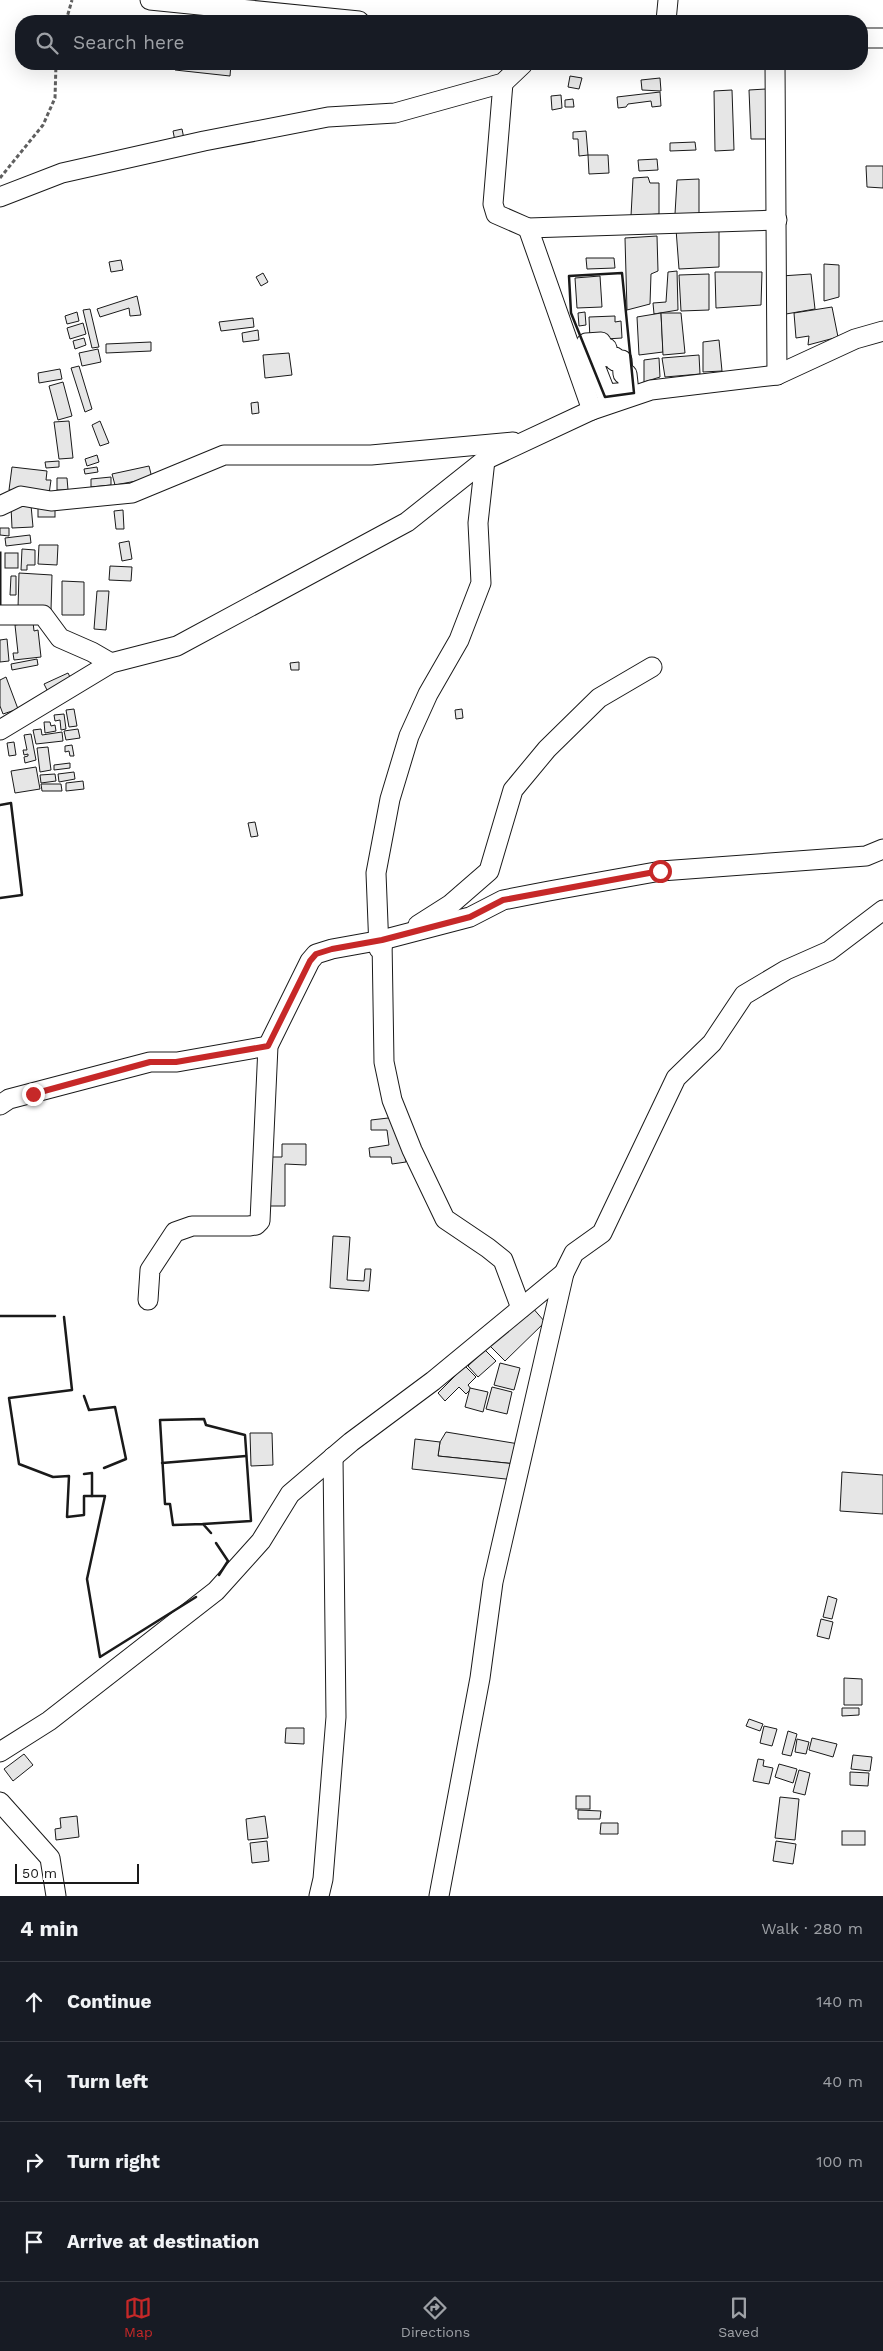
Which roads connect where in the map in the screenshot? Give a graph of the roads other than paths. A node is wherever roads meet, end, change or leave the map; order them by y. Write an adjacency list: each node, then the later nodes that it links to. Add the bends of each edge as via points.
1 (150, 0): 3 (street)
2 (668, 0): 4 (street)
3 (299, 15)
4 (667, 15)
5 (868, 38): 6 (street)
6 (883, 38)
7 (517, 70): 9 (street)
8 (774, 70): 11 (street)
9 (503, 83): 10 (street, via 395,113 328,117 62,173); 12 (street, via 493,210)
10 (0, 197)
11 (777, 220): 12 (street); 14 (street)
12 (528, 228): 15 (street)
13 (883, 331): 14 (street, via 855,339)
14 (777, 375): 15 (street, via 651,390)
15 (592, 410): 16 (street)
16 (525, 441): 17 (street); 18 (street, via 370,455 224,455 132,493 51,501 21,496)
17 (484, 460): 20 (street, via 407,522 177,646); 21 (street, via 478,523 481,583 459,640 428,694 409,736 390,799 376,873 379,949 451,904 489,871 513,790 547,749 598,698)
18 (0, 506)
19 (0, 615): 20 (street, via 43,615 60,638)
20 (111, 663): 22 (street)
21 (652, 667)
22 (0, 730)
23 (883, 850): 25 (street, via 866,856 660,871 503,900 470,917)
24 (883, 910): 28 (street, via 829,951 786,970 744,995 712,1043 676,1078 602,1233 574,1253)
25 (382, 940): 26 (street, via 316,954); 30 (street, via 384,1062 392,1100 445,1219 503,1260)
26 (268, 1046): 27 (street, via 176,1062 150,1062 9,1099); 29 (street, via 260,1220 249,1226 192,1226 175,1232 150,1270)
27 (0, 1105)
28 (564, 1273): 30 (street); 36 (street, via 494,1582 480,1678)
29 (148, 1300)
30 (521, 1308): 31 (street)
31 (333, 1458): 32 (street, via 290,1494 261,1541 216,1591 49,1721); 35 (street, via 336,1718)
32 (0, 1752)
33 (0, 1802): 34 (street, via 50,1858)
34 (56, 1896)
35 (318, 1896)
36 (439, 1896)

